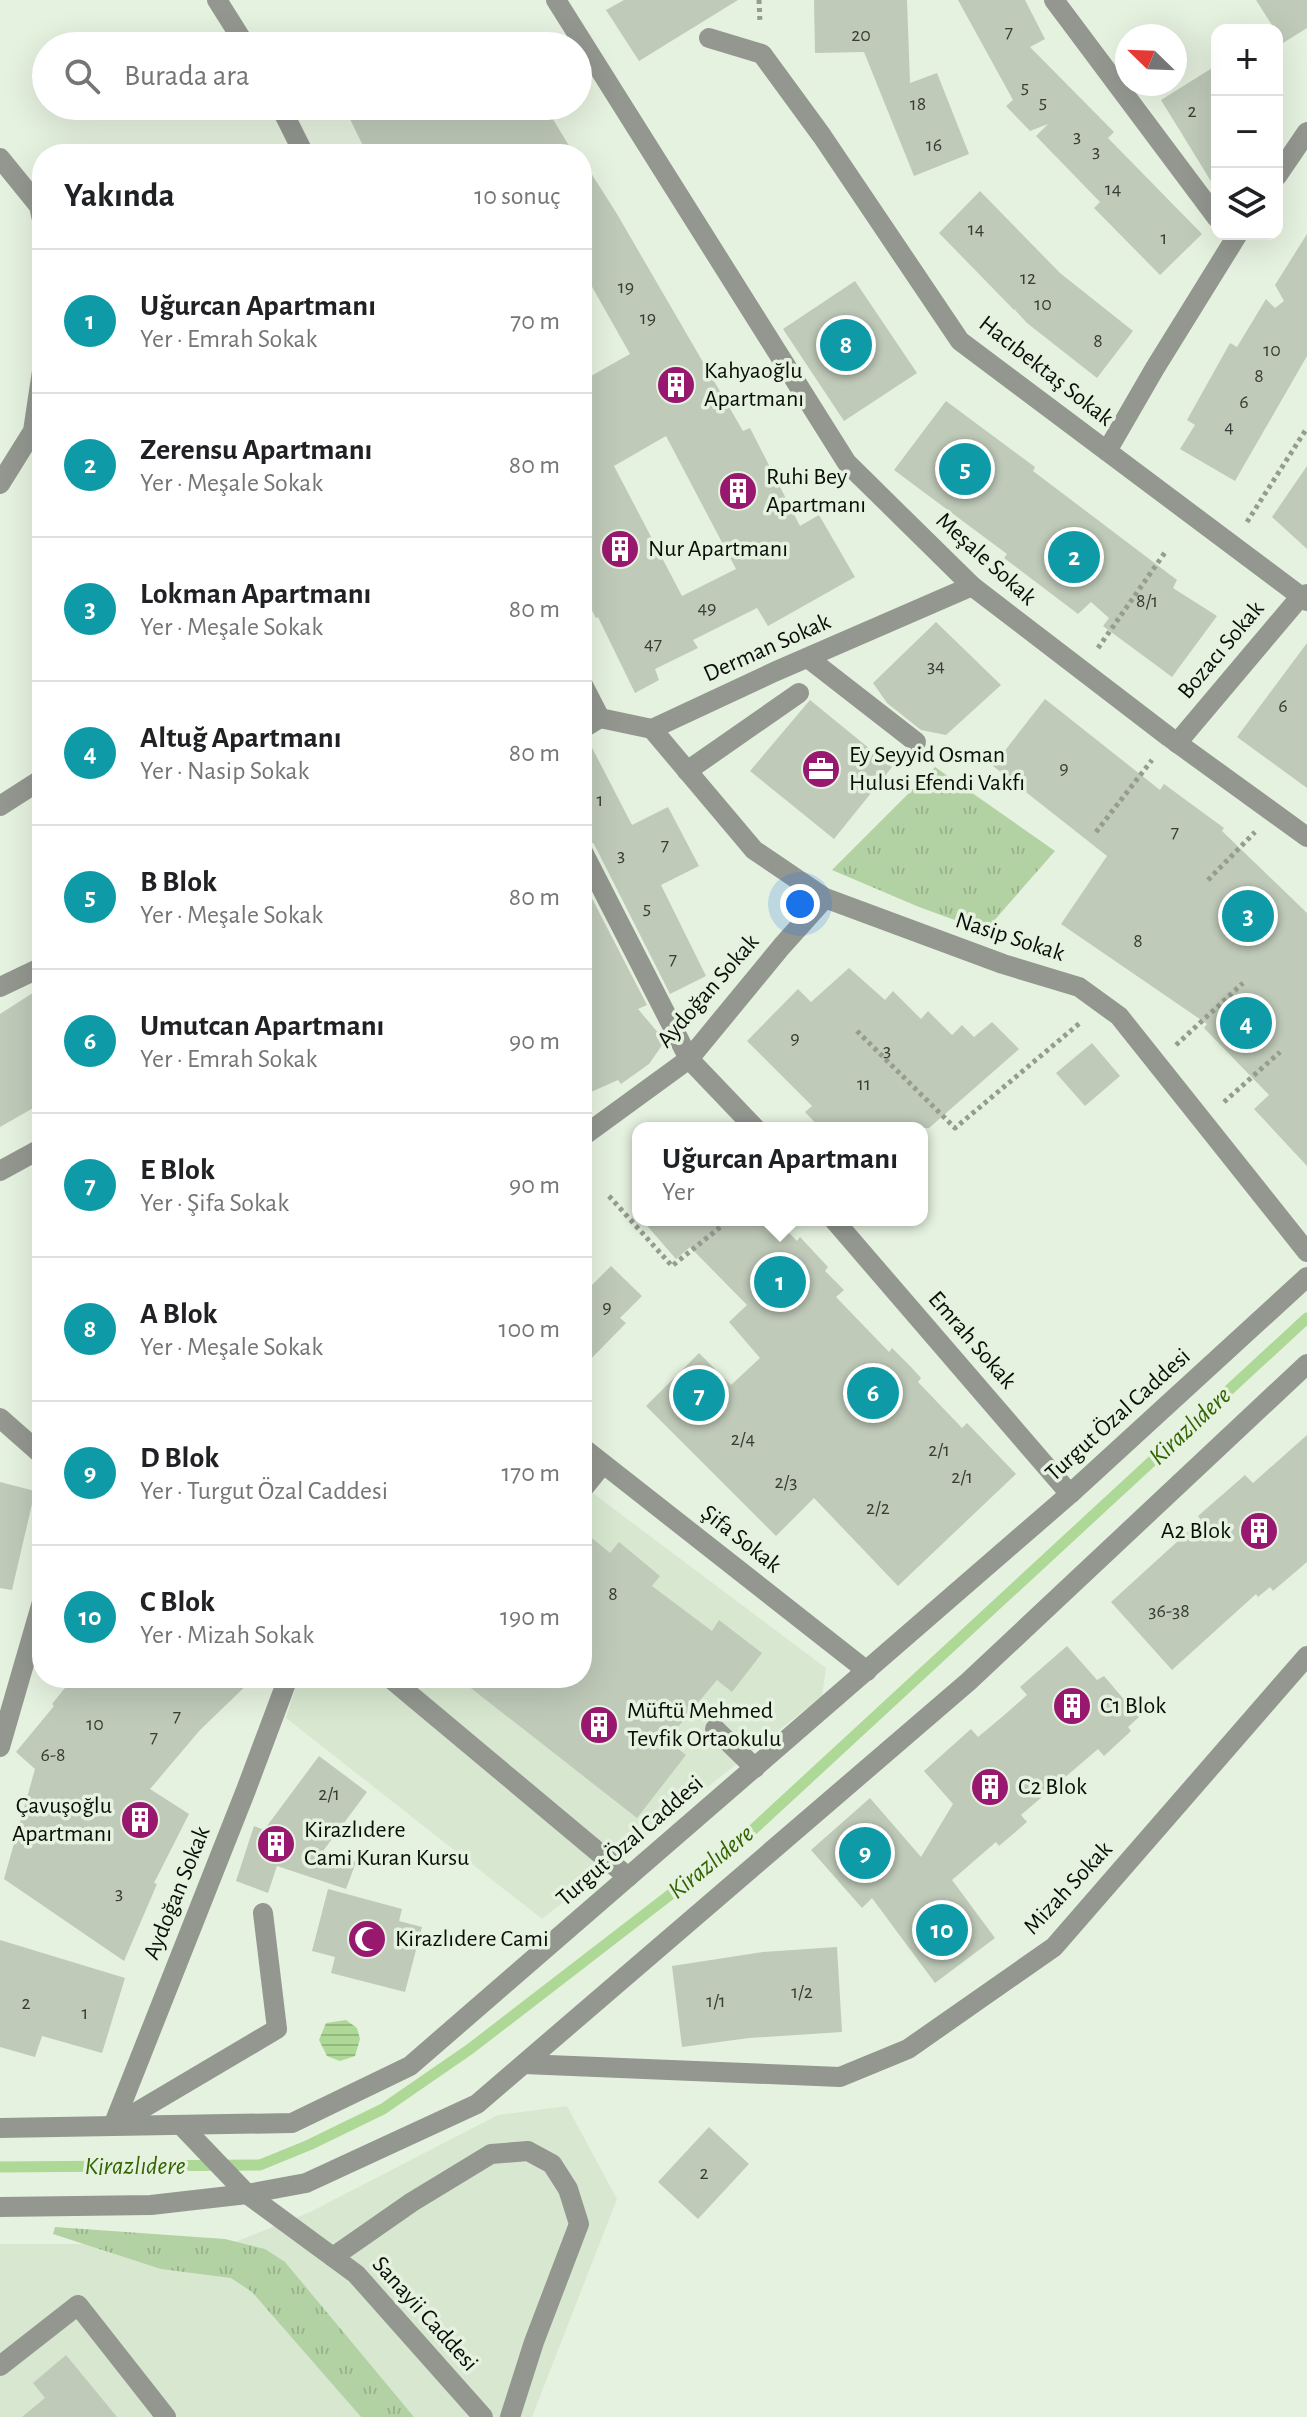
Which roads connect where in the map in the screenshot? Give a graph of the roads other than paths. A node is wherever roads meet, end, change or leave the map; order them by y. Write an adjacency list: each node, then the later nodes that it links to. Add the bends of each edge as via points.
1 (217, 0): 4 (street)
2 (556, 0): 5 (street, Meşale Sokak)
3 (1054, 0): 14 (street)
4 (237, 32)
5 (576, 32)
6 (709, 38): 17 (street, Hacıbektaş Sokak, via 762,54 960,341)
7 (592, 57): 19 (street, Meşale Sokak, via 847,463)
8 (287, 120): 10 (street)
9 (1307, 132): 12 (street)
10 (299, 144)
11 (0, 158): 13 (street)
12 (1282, 168)
13 (32, 197)
14 (1211, 210)
15 (1232, 240): 17 (street)
16 (32, 433): 18 (street)
17 (1107, 451): 20 (street, Hacıbektaş Sokak)
18 (0, 484)
19 (972, 586): 21 (street, Derman Sokak); 27 (street, Meşale Sokak)
20 (1305, 597): 27 (street, Bozacı Sokak)
21 (808, 658): 26 (street, Derman Sokak); 28 (street)
22 (799, 693): 29 (street)
23 (592, 702): 24 (street)
24 (600, 718): 25 (street); 26 (street)
25 (592, 723)
26 (652, 729): 29 (street, Nasip Sokak)
27 (1173, 740): 32 (street, Meşale Sokak)
28 (916, 742)
29 (687, 771): 34 (street, Nasip Sokak, via 754,850)
30 (32, 785): 31 (street)
31 (0, 806)
32 (1307, 837)
33 (592, 870): 37 (street)
34 (825, 898): 37 (street, Aydoğan Sokak); 43 (street, Nasip Sokak, via 1079,987 1119,1016)
35 (32, 972): 36 (street)
36 (0, 987)
37 (689, 1059): 38 (street); 39 (street, Aydoğan Sokak)
38 (749, 1122)
39 (592, 1130)
40 (32, 1153): 41 (street)
41 (0, 1171)
42 (839, 1226): 51 (street, Emrah Sokak)
43 (1307, 1252)
44 (1307, 1277): 51 (street, Turgut Özal Caddesi)
45 (1307, 1364): 64 (street, via 968,1682)
46 (0, 1418): 47 (street)
47 (32, 1446)
48 (592, 1455): 49 (street, Şifa Sokak)
49 (603, 1464): 50 (street); 54 (street, Şifa Sokak)
50 (592, 1478)
51 (1070, 1494): 54 (street, Turgut Özal Caddesi)
52 (32, 1637): 60 (street)
53 (1307, 1656): 56 (street, Mizah Sokak)
54 (867, 1671): 61 (street, Turgut Özal Caddesi)
55 (1307, 1676): 56 (street)
56 (1285, 1682): 64 (street, Mizah Sokak, via 1054,1947 908,2049 840,2077)
57 (284, 1688): 66 (street, Aydoğan Sokak)
58 (402, 1688): 62 (street)
59 (715, 1729): 61 (street)
60 (0, 1747)
61 (755, 1768): 62 (street, Turgut Özal Caddesi)
62 (628, 1877): 65 (street, Turgut Özal Caddesi, via 410,2066 292,2123)
63 (263, 1913): 66 (street, via 277,2029)
64 (524, 2064): 68 (street, via 477,2104 306,2183)
65 (181, 2125): 66 (street, Turgut Özal Caddesi); 68 (street, Sanayii Caddesi)
66 (113, 2126): 67 (street, Turgut Özal Caddesi)
67 (0, 2128)
68 (247, 2194): 69 (street, via 151,2205); 70 (street, Sanayii Caddesi)
69 (0, 2207)
70 (333, 2257): 73 (street, Sanayii Caddesi, via 356,2274); 74 (street, via 491,2154 528,2151 552,2164 568,2189 579,2224)
71 (0, 2366): 72 (street, via 78,2305)
72 (166, 2417)
73 (483, 2417)
74 (510, 2417)

